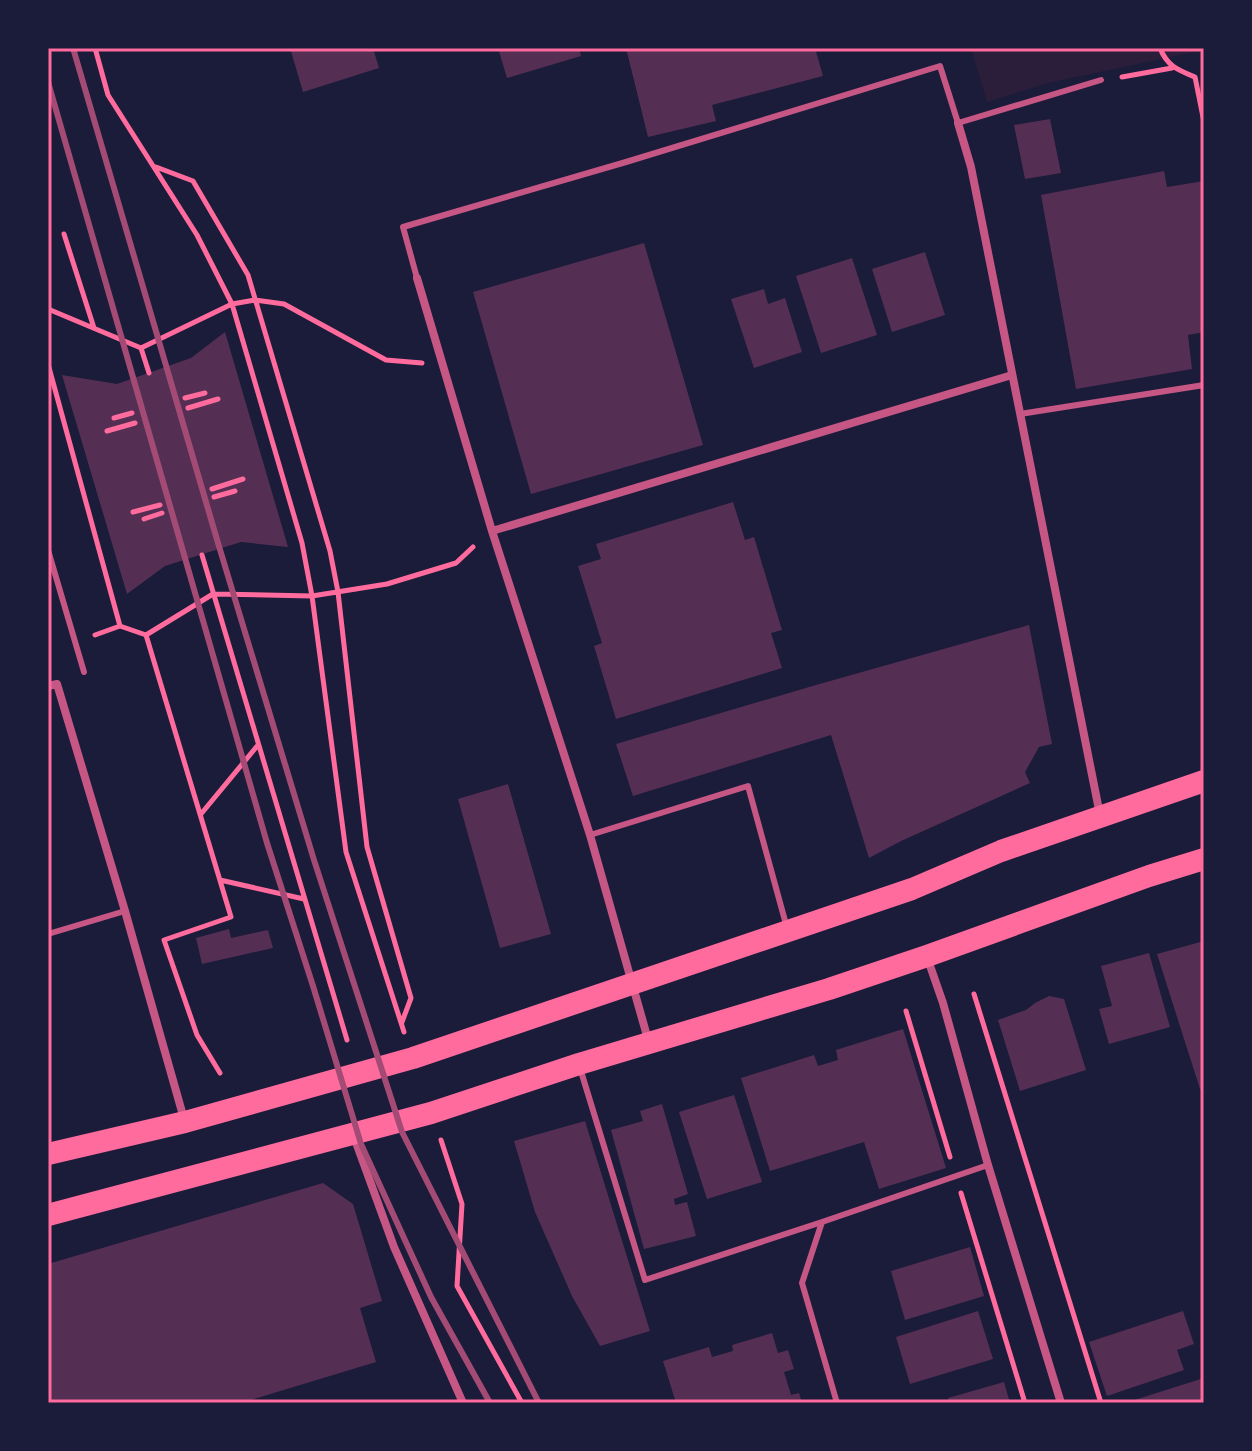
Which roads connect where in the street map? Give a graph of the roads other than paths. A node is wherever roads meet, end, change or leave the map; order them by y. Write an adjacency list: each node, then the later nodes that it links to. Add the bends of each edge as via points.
1 (1101, 80): 2 (lane)
2 (958, 123): 3 (lane, via 940,66 403,227); 4 (street)
3 (417, 278): 7 (street)
4 (1012, 375): 6 (street); 7 (street)
5 (1204, 385): 6 (lane)
6 (1020, 414): 12 (street)
7 (492, 531): 13 (street)
8 (48, 550): 9 (lane)
9 (84, 672)
10 (48, 686): 15 (street, via 57,684)
11 (1204, 781): 12 (highway)
12 (1100, 816): 16 (highway)
13 (590, 835): 16 (lane, via 748,786); 19 (street)
14 (1204, 859): 18 (highway)
15 (125, 911): 17 (lane); 22 (street)
16 (788, 932): 19 (highway)
17 (48, 934)
18 (927, 956): 20 (highway); 25 (street)
19 (632, 984): 20 (street); 22 (highway, via 413,1058)
20 (650, 1043): 21 (highway)
21 (579, 1064): 23 (highway); 27 (lane, via 645,1280)
22 (185, 1122): 24 (highway)
23 (353, 1135): 26 (highway); 28 (street, via 399,1259)
24 (48, 1154)
25 (988, 1165): 27 (lane); 30 (street)
26 (48, 1215)
27 (822, 1222): 29 (lane, via 802,1283)
28 (463, 1403)
29 (837, 1403)
30 (1061, 1403)

